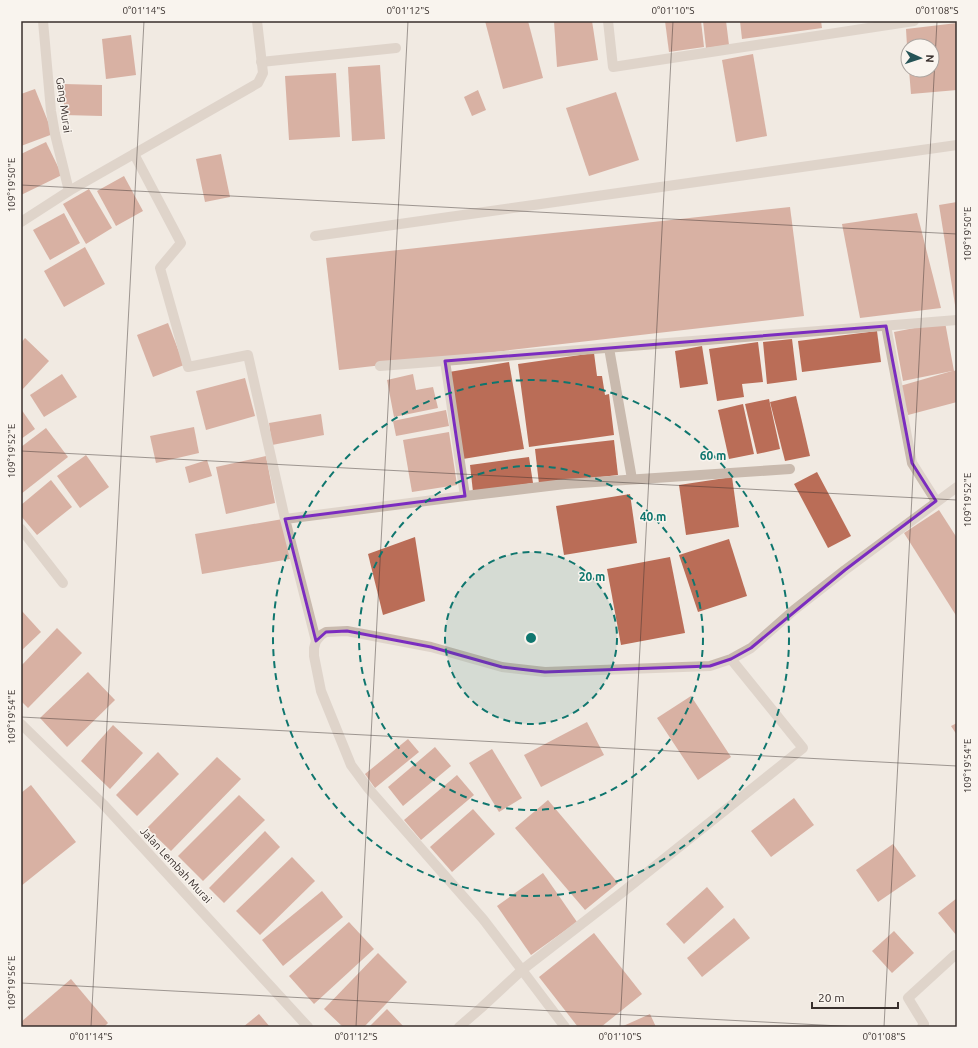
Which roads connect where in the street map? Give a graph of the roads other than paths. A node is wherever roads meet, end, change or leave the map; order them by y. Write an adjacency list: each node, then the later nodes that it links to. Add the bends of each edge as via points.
1 (43, 21): 9 (street, Gang Murai, via 55,134)
2 (257, 21): 6 (street)
3 (608, 21): 4 (street, via 613,67)
4 (914, 21)
5 (396, 48): 6 (street)
6 (262, 62): 8 (street, via 263,73 258,83)
7 (957, 145): 11 (street)
8 (134, 154): 9 (street); 22 (street, via 181,243 160,268 188,367 248,355)
9 (69, 191): 10 (street)
10 (21, 222)
11 (315, 236)
12 (957, 320): 13 (street)
13 (886, 326): 14 (street); 21 (street, via 912,463)
14 (609, 348): 15 (street); 18 (street)
15 (445, 361): 16 (street); 20 (street)
16 (380, 366)
17 (790, 469): 18 (street)
18 (632, 479): 20 (street)
19 (957, 487): 21 (street)
20 (465, 496): 22 (street)
21 (936, 501): 26 (street, via 844,570 751,648)
22 (285, 519): 25 (street)
23 (21, 529): 24 (street)
24 (63, 583)
25 (316, 641): 26 (street, via 326,632 347,631 431,648 502,667 545,672 710,666); 29 (street, via 314,656 321,691 351,764 368,788 483,918)
26 (731, 659): 29 (street, via 803,748)
27 (21, 724): 30 (street, Jalan Lembah Murai, via 103,804)
28 (957, 957): 33 (street, via 955,955 908,998 924,1024)
29 (522, 970): 31 (street); 32 (street)
30 (308, 1027)
31 (458, 1027)
32 (565, 1027)
33 (922, 1027)

